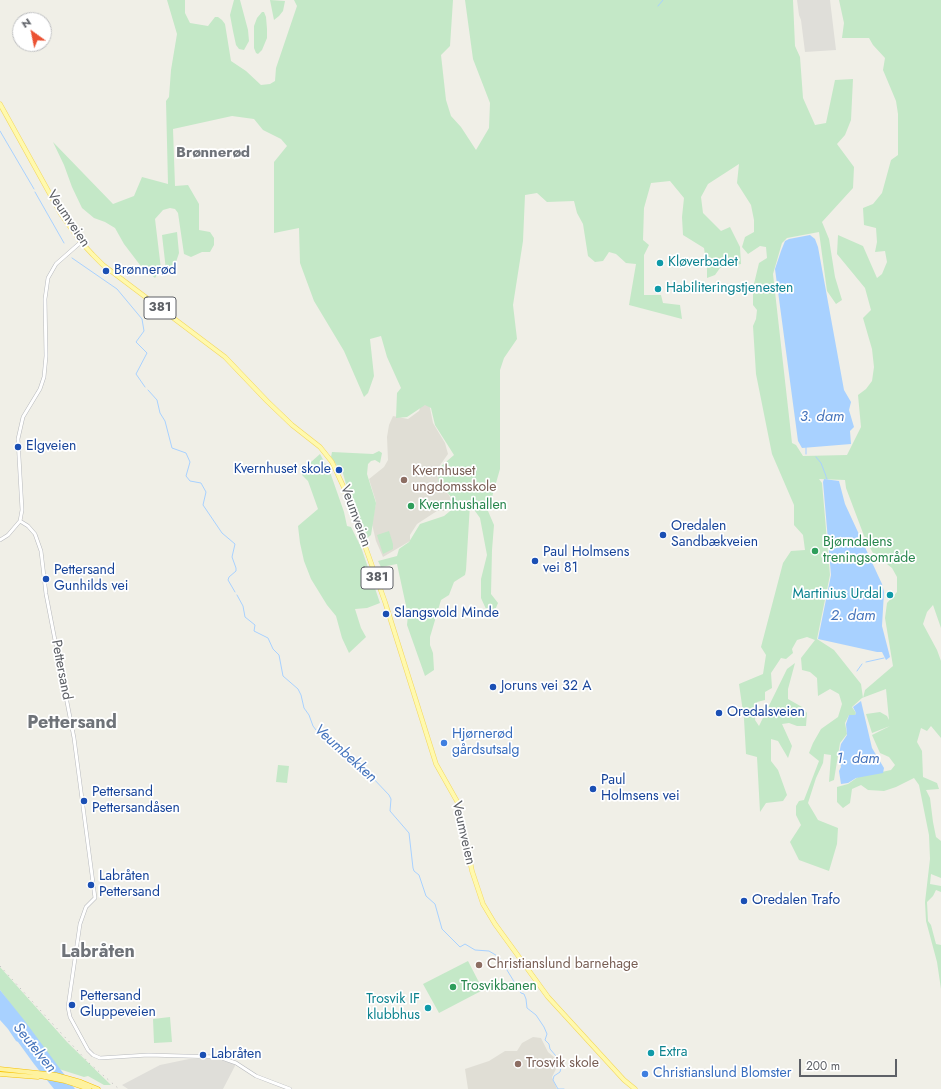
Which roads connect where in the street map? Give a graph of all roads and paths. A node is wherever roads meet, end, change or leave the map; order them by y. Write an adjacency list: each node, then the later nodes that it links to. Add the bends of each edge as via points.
1 (0, 104): 2 (main road, Veumveien / 381, via 57,206)
2 (81, 242): 3 (street, via 56,264 46,285 44,377 40,389 23,417 18,439 22,510); 9 (main road, Veumveien / 381, via 103,265 225,358 271,405 320,447 332,462 345,490 383,595 436,764 458,803 472,871 483,904 548,997)
3 (20, 521): 4 (street); 8 (street, Pettersand, via 35,534 42,555 46,594 74,738 95,898 86,907 80,924 68,1007 76,1030 88,1050 96,1057 107,1059 148,1055 226,1058 256,1076)
4 (0, 540)
5 (0, 1070): 6 (highway, via 46,1075)
6 (86, 1086): 7 (highway)
7 (98, 1089)
8 (290, 1089)
9 (635, 1089)

